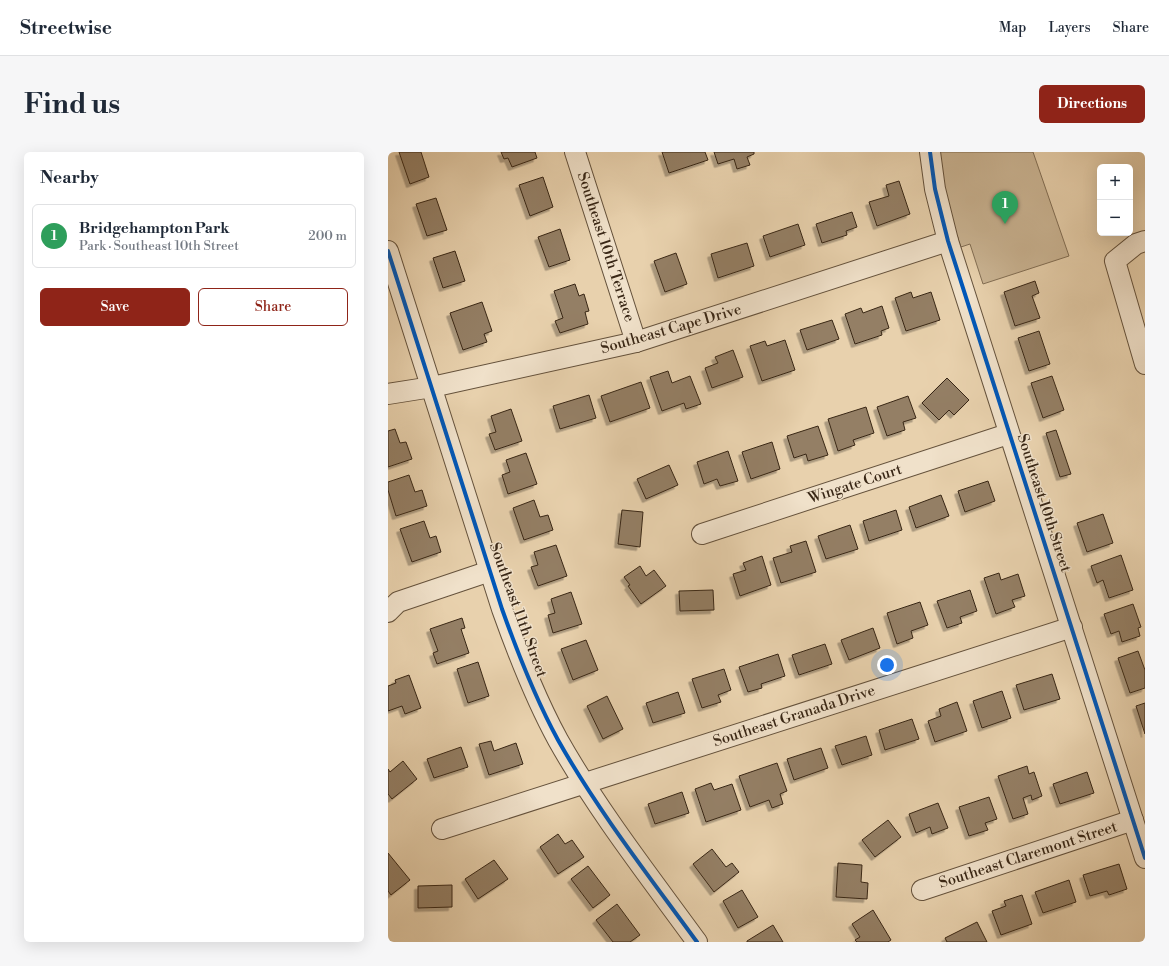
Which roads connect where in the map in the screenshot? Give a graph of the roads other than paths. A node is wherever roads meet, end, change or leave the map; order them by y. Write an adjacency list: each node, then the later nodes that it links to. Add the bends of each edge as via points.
1 (576, 152): 6 (street, Southeast 10th Terrace)
2 (930, 152): 3 (street, Southeast 10th Street)
3 (948, 241): 6 (street, Southeast Cape Drive); 10 (street, Southeast 10th Street)
4 (1145, 241): 7 (street, via 1136,244 1115,261)
5 (388, 251): 8 (street, Southeast 11th Street)
6 (636, 342): 8 (street, Southeast Cape Drive)
7 (1145, 364)
8 (432, 387): 9 (street, Southeast Cape Drive); 12 (street, Southeast 11th Street)
9 (388, 394)
10 (1008, 434): 11 (street, Wingate Court); 14 (street, Southeast 10th Street)
11 (702, 534)
12 (490, 571): 13 (street, via 398,602); 15 (street, Southeast 11th Street, via 517,652 537,698)
13 (388, 612)
14 (1072, 627): 15 (street, Southeast Granada Drive); 16 (street, Southeast 10th Street)
15 (584, 784): 17 (street, Southeast Granada Drive); 20 (street, Southeast 11th Street)
16 (1133, 820): 18 (street, Southeast 10th Street); 19 (street, Southeast Claremont Street)
17 (442, 829)
18 (1145, 858)
19 (922, 890)
20 (697, 942)

